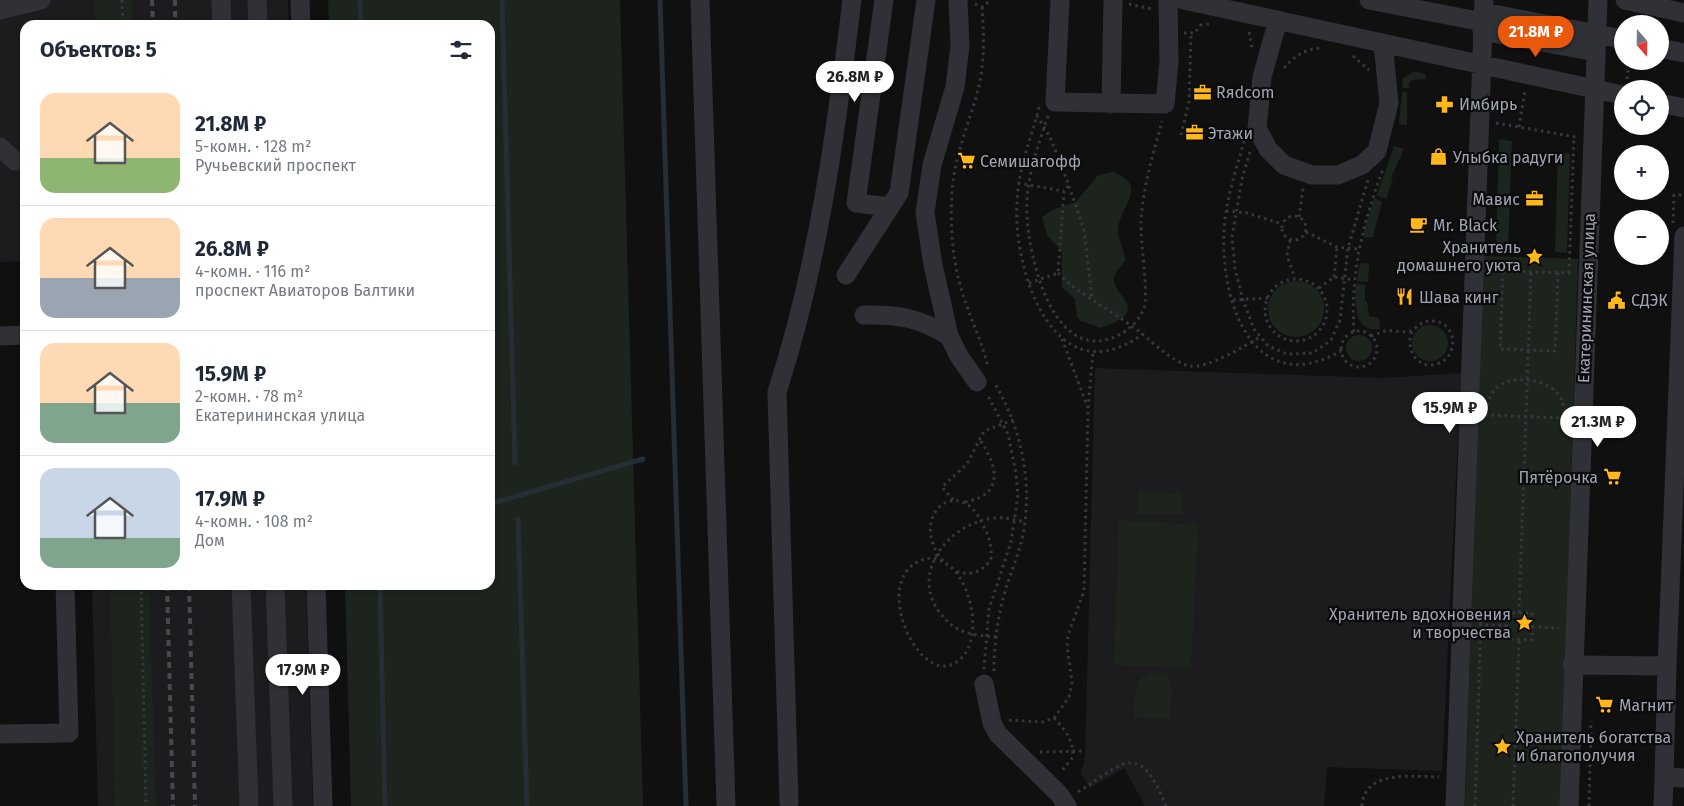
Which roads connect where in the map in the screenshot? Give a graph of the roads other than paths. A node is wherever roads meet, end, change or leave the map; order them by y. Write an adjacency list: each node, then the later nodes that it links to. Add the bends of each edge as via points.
1 (41, 0): 17 (street)
2 (221, 0): 20 (street)
3 (257, 0): 21 (street)
4 (300, 0): 22 (street)
5 (700, 0): 62 (street)
6 (852, 0): 58 (street, via 824,202 793,344 777,392)
7 (884, 0): 37 (street, via 856,203)
8 (926, 0): 37 (street, via 899,193)
9 (958, 0): 44 (street, via 960,46 955,87 932,165 925,213)
10 (1060, 0): 32 (street, via 1048,101)
11 (1184, 0): 23 (street)
12 (1369, 0): 19 (street)
13 (1598, 0): 26 (street, Екатерининская улица)
14 (1625, 0): 18 (street)
15 (1113, 1): 32 (street)
16 (1168, 6): 32 (street, via 1169,61 1165,104)
17 (0, 10)
18 (1684, 13)
19 (1483, 16): 26 (street); 29 (street)
20 (222, 20)
21 (258, 20)
22 (301, 20)
23 (1278, 20): 25 (street); 25 (street, via 1251,133 1284,165 1305,173 1338,174 1362,165 1377,151 1388,103)
24 (1614, 41): 26 (street)
25 (1383, 43): 29 (street)
26 (1596, 43): 31 (street, Екатерининская улица)
27 (1669, 50): 28 (street)
28 (1684, 53)
29 (1480, 64): 31 (street); 63 (street)
30 (1614, 88): 31 (street)
31 (1594, 89): 51 (street, Екатерининская улица, via 1583,138)
32 (1110, 104)
33 (1669, 105): 34 (street)
34 (1684, 108)
35 (0, 147): 36 (street)
36 (15, 161)
37 (890, 207): 40 (street)
38 (1684, 236): 39 (street)
39 (1684, 245): 46 (street)
40 (846, 275)
41 (864, 315): 44 (street, via 892,314 916,319)
42 (20, 335): 43 (street)
43 (0, 336)
44 (949, 336): 45 (street)
45 (976, 382)
46 (1679, 529): 52 (street)
47 (65, 590): 54 (street, via 69,734)
48 (241, 590): 59 (street)
49 (275, 590): 60 (street)
50 (316, 590): 61 (street)
51 (1572, 665): 52 (street); 64 (street, Екатерининская улица)
52 (1667, 666): 55 (street)
53 (989, 681): 57 (street, via 992,723 998,734)
54 (0, 734)
55 (1664, 777): 56 (street); 65 (street)
56 (1684, 778)
57 (1069, 801)
58 (789, 802)
59 (249, 806)
60 (283, 806)
61 (323, 806)
62 (726, 806)
63 (1455, 806)
64 (1568, 806)
65 (1663, 806)

